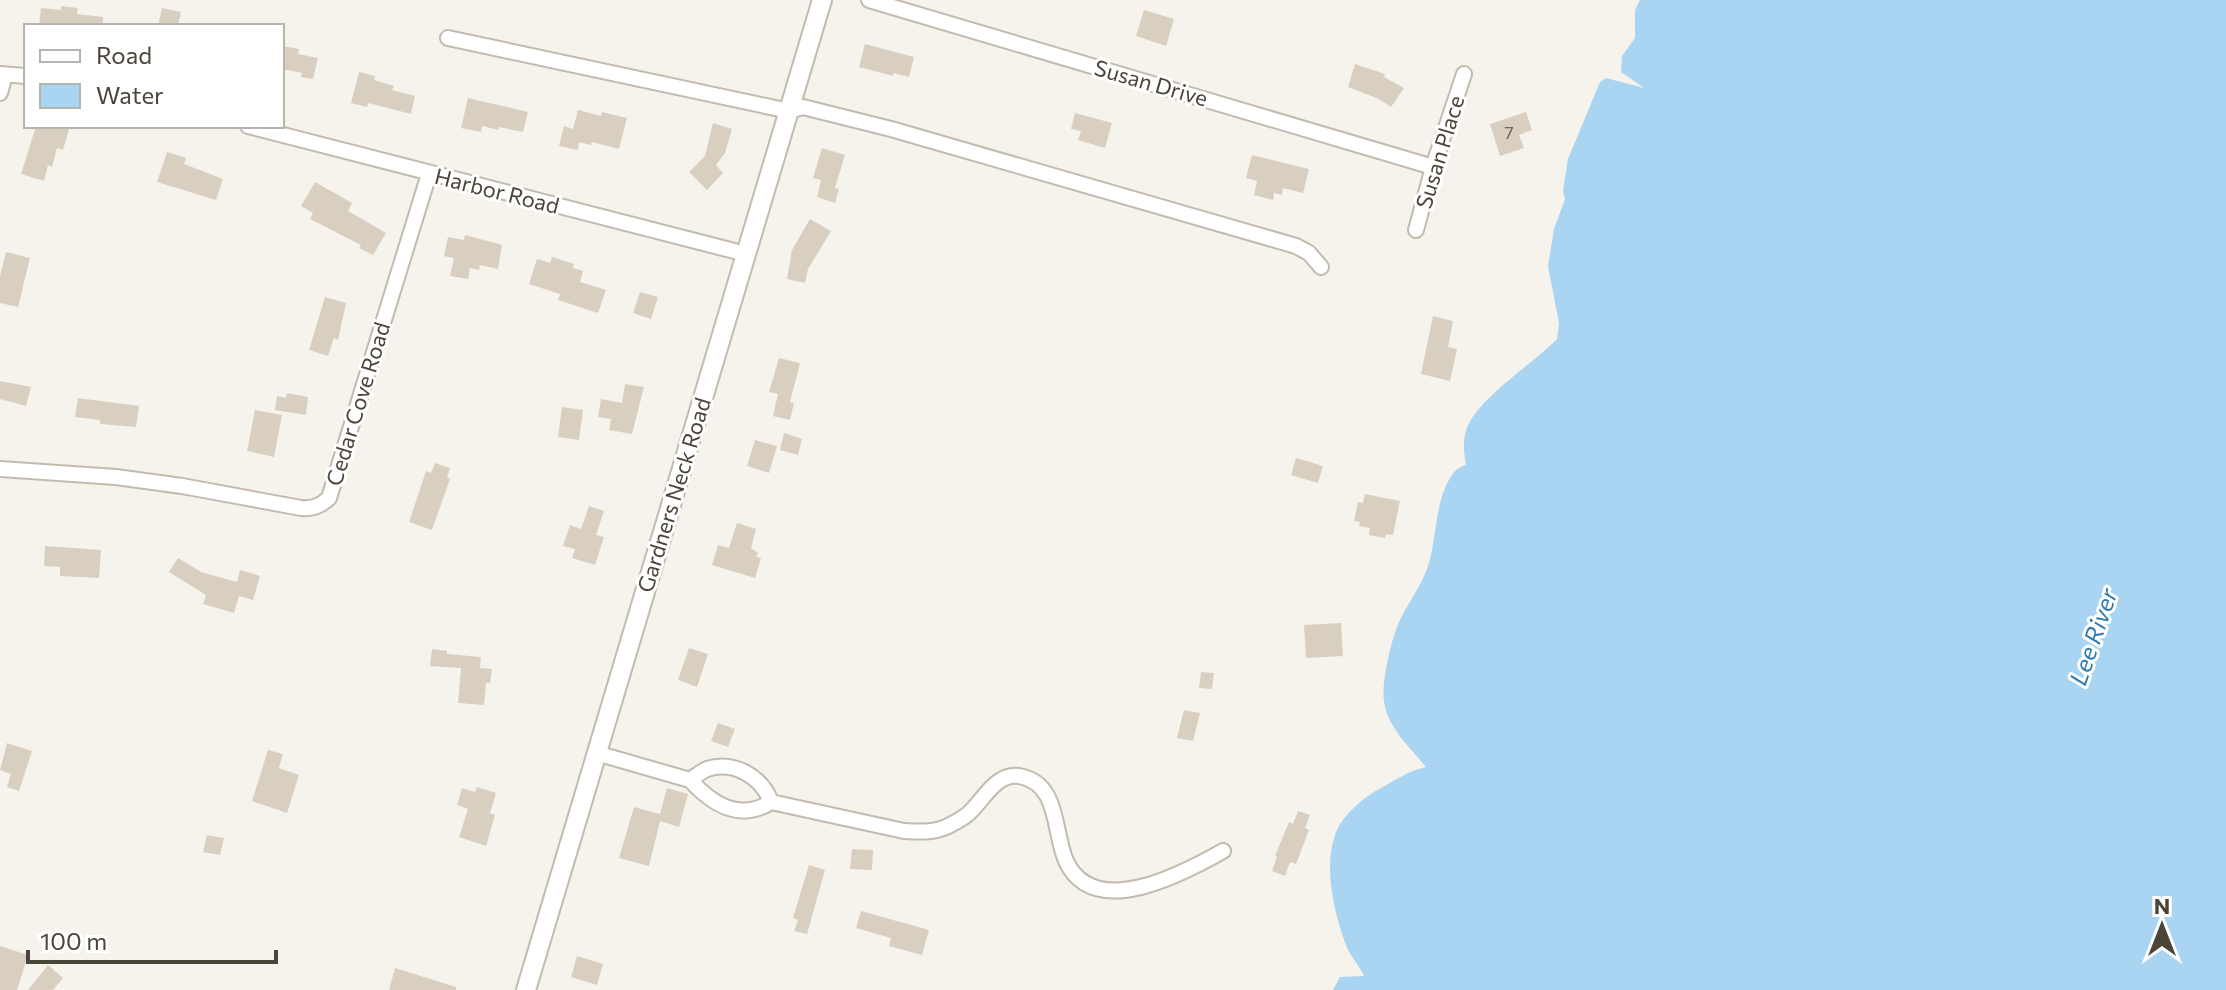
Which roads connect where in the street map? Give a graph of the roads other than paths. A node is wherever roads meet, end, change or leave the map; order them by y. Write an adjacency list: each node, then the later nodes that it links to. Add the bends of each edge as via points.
1 (822, 0): 8 (street, Gardners Neck Road)
2 (869, 0): 10 (street, Susan Drive)
3 (448, 38): 8 (street)
4 (3, 74): 6 (street); 7 (street)
5 (1464, 74): 10 (street, Susan Place)
6 (24, 76)
7 (0, 93)
8 (789, 111): 13 (street, Gardners Neck Road); 14 (street, via 803,107 891,129 1238,228 1296,246)
9 (256, 128): 11 (street, Harbor Road)
10 (1433, 167): 12 (street, Susan Place)
11 (429, 174): 13 (street, Harbor Road); 15 (street, Cedar Cove Road, via 329,498 321,505 301,508 116,477)
12 (1416, 230)
13 (746, 254): 16 (street, Gardners Neck Road)
14 (1321, 267)
15 (0, 469)
16 (596, 753): 17 (street); 20 (street, Gardners Neck Road)
17 (690, 780): 18 (street, via 721,805 756,810); 18 (street, via 708,769 742,770 760,783)
18 (771, 802): 19 (street, via 924,832 950,825 998,782 1022,776 1050,800 1072,872 1100,889 1155,883)
19 (1223, 851)
20 (526, 990)

